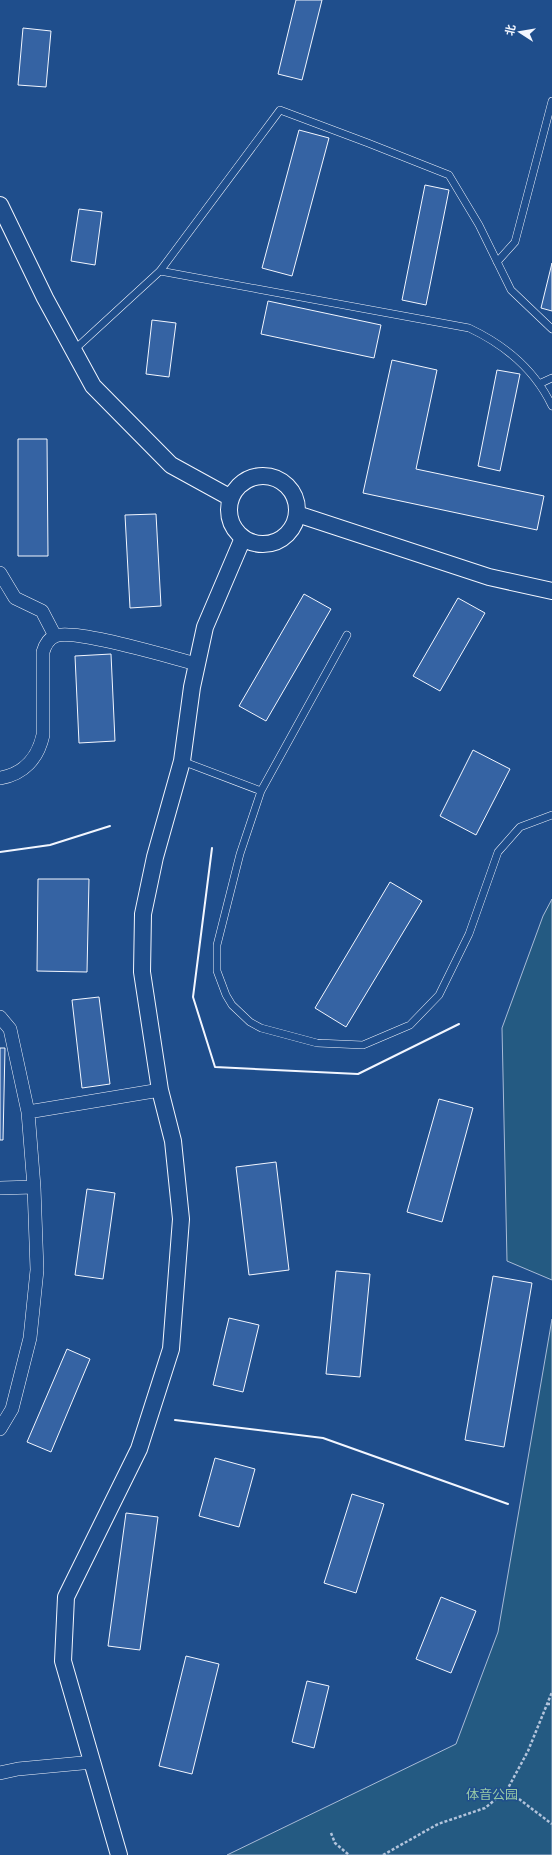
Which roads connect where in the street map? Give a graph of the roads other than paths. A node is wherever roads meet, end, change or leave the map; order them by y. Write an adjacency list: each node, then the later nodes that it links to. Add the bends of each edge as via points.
1 (552, 101): 3 (lane, via 515,242)
2 (0, 205): 6 (street)
3 (497, 262): 4 (lane, via 479,225 449,175 280,110); 5 (lane, via 511,290)
4 (160, 271): 6 (lane); 8 (lane, via 469,328 501,346 524,366)
5 (552, 329)
6 (73, 350): 10 (street, via 93,386 171,465)
7 (552, 378): 8 (lane)
8 (539, 384): 9 (lane)
9 (552, 406)
10 (231, 498): 11 (street, via 249,479 271,477 290,489); 12 (street, via 229,511 232,524)
11 (297, 514): 12 (street, via 291,530 277,542 260,544); 14 (street, via 490,577)
12 (243, 538): 17 (street, via 205,627)
13 (0, 573): 16 (street, via 15,598 42,610)
14 (552, 591)
15 (347, 635): 20 (lane)
16 (56, 636): 17 (street, via 61,634 90,637); 19 (street, via 47,642 43,652 41,743 28,765 15,774)
17 (197, 664): 18 (street)
18 (182, 761): 20 (lane); 23 (street, via 155,857 143,914 142,972)
19 (0, 778)
20 (261, 791): 21 (lane, via 240,854 217,945 217,971 226,995 236,1010 250,1022 261,1028 317,1043 363,1045 410,1025 439,995 469,934 498,852 520,827)
21 (552, 815)
22 (0, 1017): 24 (street, via 10,1029)
23 (160, 1090): 24 (street); 28 (street, via 173,1141 181,1219 171,1349 139,1449 66,1597 63,1661)
24 (28, 1112): 25 (street)
25 (34, 1187): 26 (street); 27 (street, via 37,1270 30,1338 12,1409)
26 (0, 1188)
27 (0, 1429)
28 (93, 1762): 29 (street); 30 (street)
29 (0, 1772)
30 (119, 1855)

